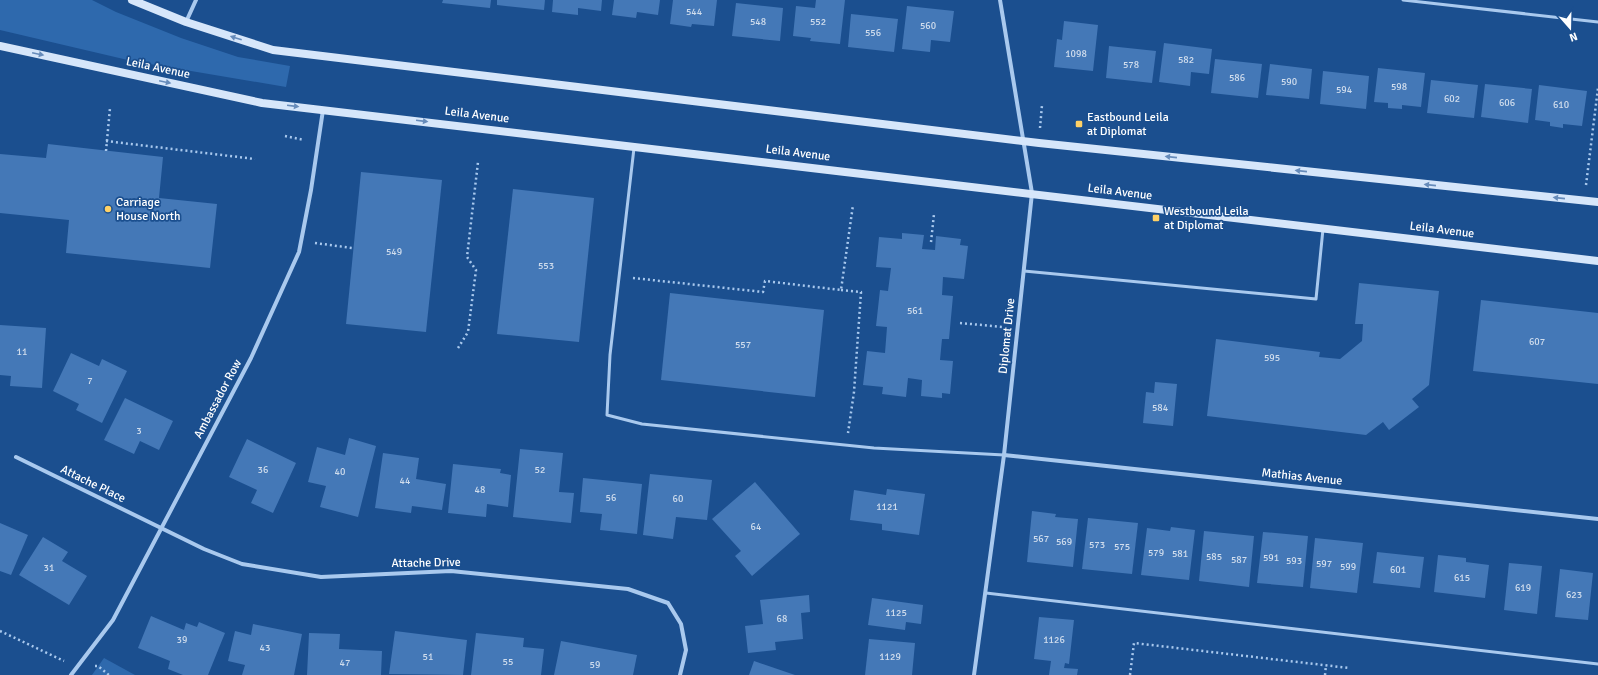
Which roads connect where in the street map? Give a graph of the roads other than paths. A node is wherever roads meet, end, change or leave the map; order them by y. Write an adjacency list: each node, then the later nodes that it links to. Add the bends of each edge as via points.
1 (132, 0): 5 (main road)
2 (196, 0): 5 (street)
3 (1000, 0): 9 (street, Diplomat Drive)
4 (1403, 0): 6 (lane)
5 (186, 22): 9 (main road, one-way to 5, via 273,50)
6 (1598, 22)
7 (0, 46): 8 (main road, Leila Avenue, one-way to 8, via 262,102)
8 (323, 110): 10 (main road, Leila Avenue, one-way to 10); 19 (street, Ambassador Row, via 299,252 251,358)
9 (1023, 142): 11 (street, Diplomat Drive); 12 (main road, one-way to 9)
10 (634, 146): 11 (main road, Leila Avenue); 16 (lane, via 610,355 607,415 642,424 874,448)
11 (1032, 193): 13 (main road, Leila Avenue); 15 (street, Diplomat Drive)
12 (1598, 202)
13 (1323, 228): 14 (main road, Leila Avenue); 15 (lane, via 1316,299)
14 (1598, 261)
15 (1024, 271): 16 (street, Diplomat Drive)
16 (1004, 455): 18 (street, Mathias Avenue); 20 (street, Diplomat Drive)
17 (16, 457): 19 (street, Attache Place)
18 (1598, 519)
19 (161, 528): 22 (street, Ambassador Row, via 113,620); 23 (street, Attache Drive, via 242,564 321,577 452,571 628,589 668,603 681,624 686,650)
20 (986, 593): 21 (lane); 24 (street, Diplomat Drive)
21 (1598, 664)
22 (71, 675)
23 (680, 675)
24 (974, 675)

